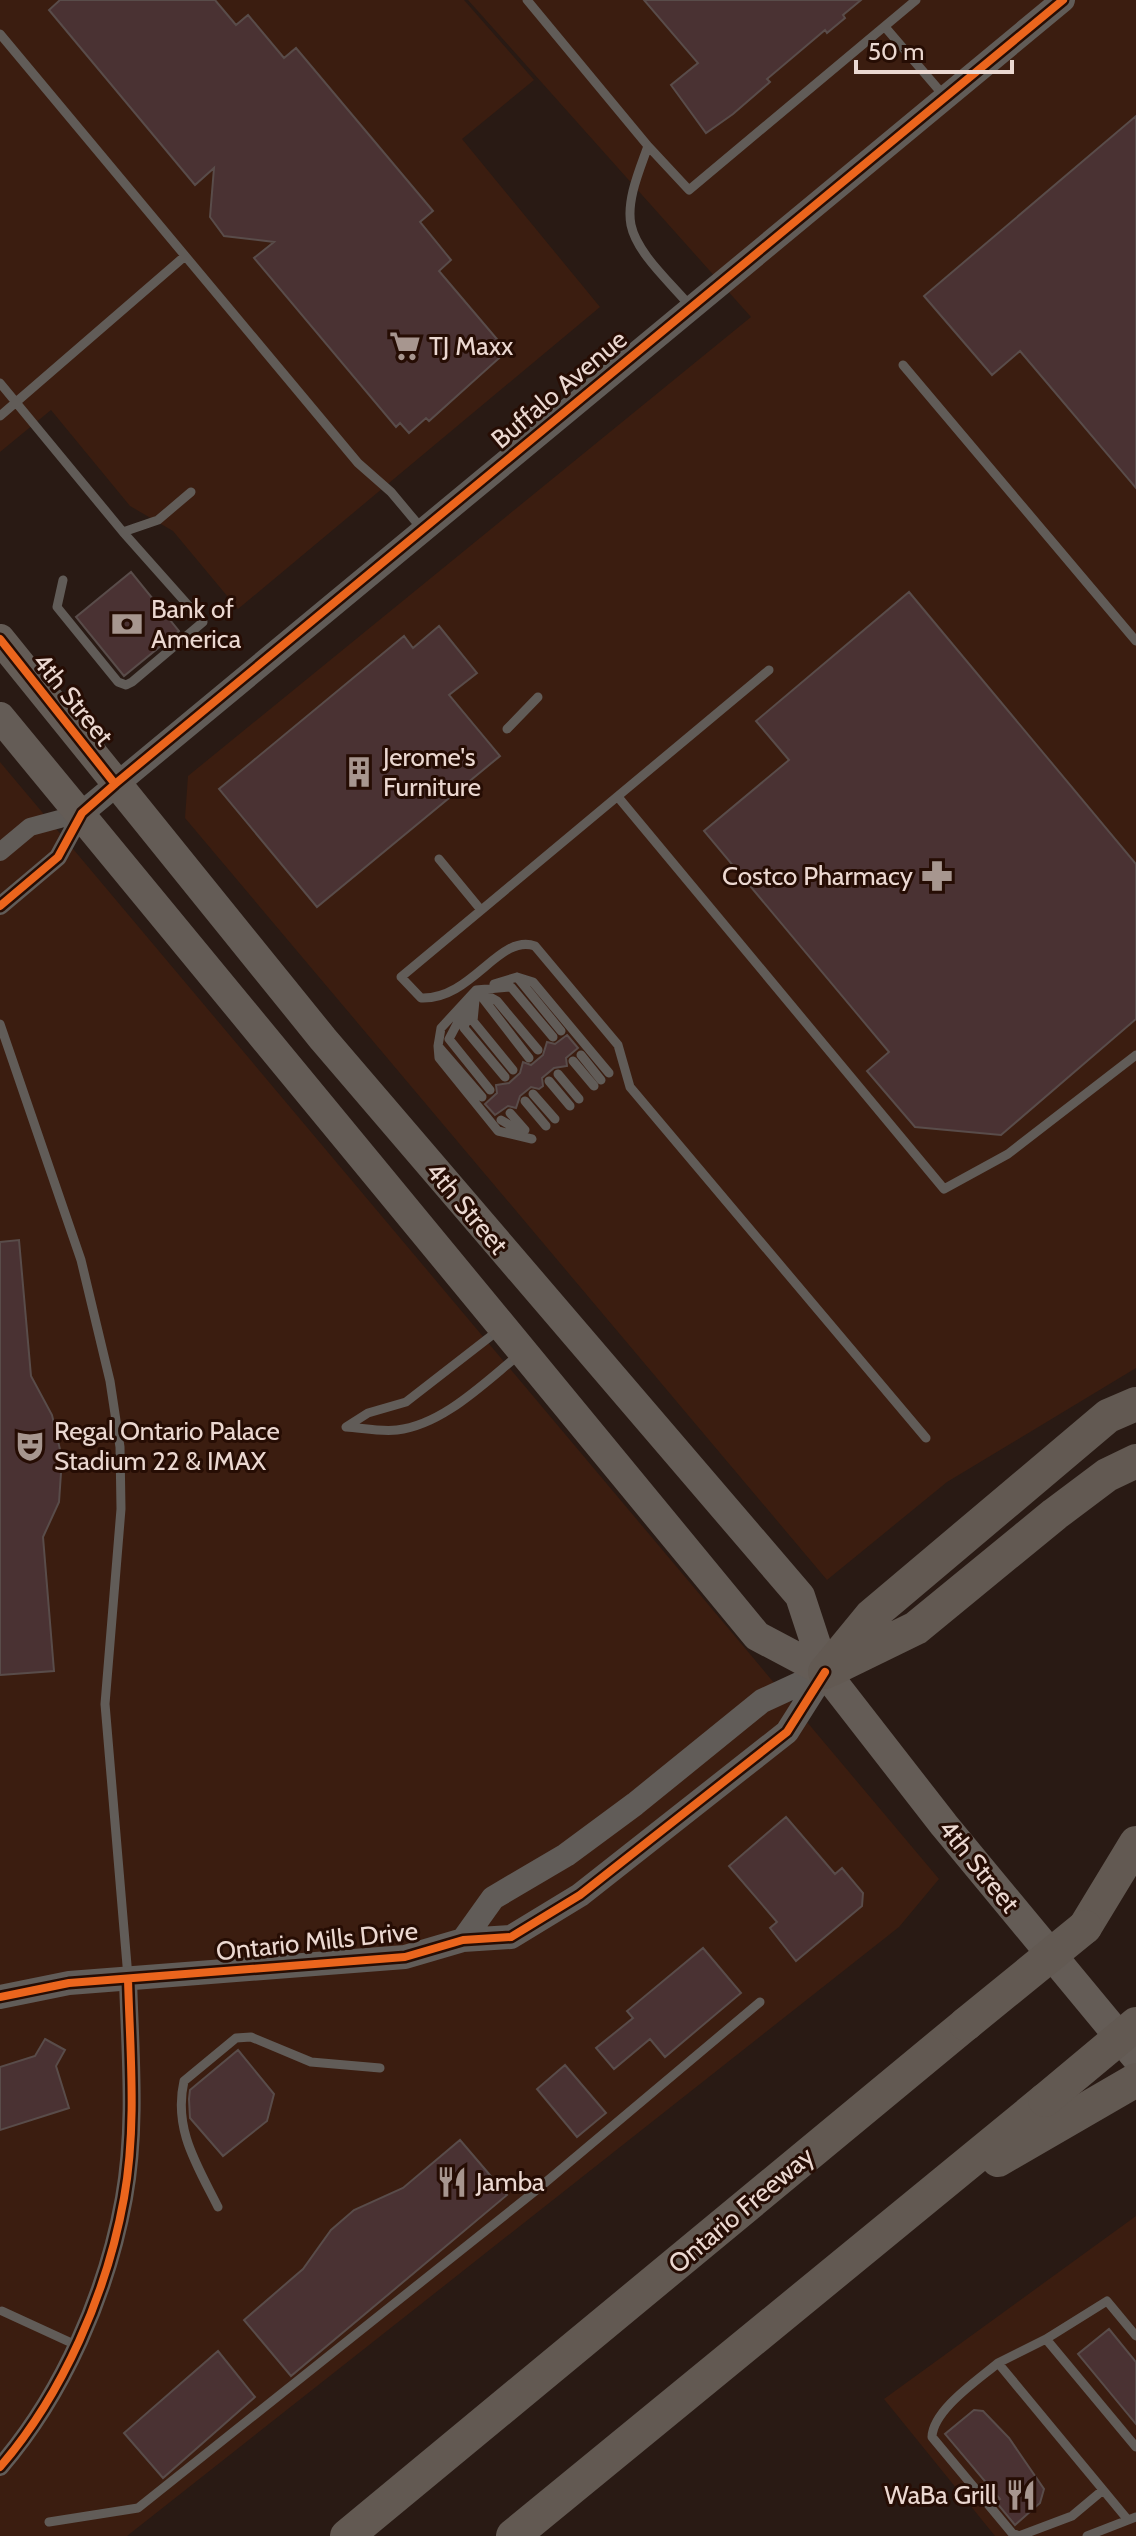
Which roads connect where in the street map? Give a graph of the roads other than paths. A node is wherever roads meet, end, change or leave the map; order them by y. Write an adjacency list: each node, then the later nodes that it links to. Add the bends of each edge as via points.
1 (527, 0): 7 (lane)
2 (916, 0): 4 (lane)
3 (1063, 0): 6 (street, Buffalo Avenue)
4 (885, 27): 6 (lane); 7 (lane, via 689,190)
5 (0, 34): 8 (lane)
6 (945, 97): 9 (street, Buffalo Avenue)
7 (648, 146): 9 (lane, via 633,189 631,225 644,250)
8 (185, 256): 12 (lane); 15 (lane, via 358,463)
9 (690, 306): 15 (street, Buffalo Avenue)
10 (903, 365): 19 (lane)
11 (0, 383): 12 (lane)
12 (15, 402): 13 (lane); 16 (lane)
13 (0, 416)
14 (191, 492): 16 (lane, via 158,520)
15 (422, 529): 24 (street, Buffalo Avenue)
16 (123, 532): 17 (lane, via 203,622 132,682 118,682 61,614 56,597)
17 (63, 580)
18 (0, 639): 24 (main road, 4th Street)
19 (1136, 641)
20 (769, 670): 25 (lane)
21 (538, 697): 23 (lane)
22 (0, 717): 26 (main road, 4th Street)
23 (507, 729)
24 (115, 784): 26 (street, Buffalo Avenue); 57 (main road, 4th Street, via 323,1039 800,1596)
25 (618, 797): 30 (lane); 37 (lane, via 944,1189 1008,1154)
26 (82, 813): 27 (street, via 30,827); 29 (street, via 58,857); 52 (main road, 4th Street, via 231,1002)
27 (0, 852)
28 (439, 859): 30 (lane)
29 (0, 906)
30 (481, 910): 32 (lane, via 401,977 421,998 449,996)
31 (517, 977): 33 (lane); 33 (lane, via 557,1034 511,987); 39 (lane, via 533,982 601,1080)
32 (468, 981): 33 (lane); 55 (lane, via 511,946 535,946 618,1045 630,1087)
33 (476, 990): 35 (lane, via 441,1028); 36 (lane, via 497,1001); 38 (lane); 40 (lane, via 473,1021); 43 (lane, via 449,1039)
34 (0, 1024): 61 (lane, via 81,1260 120,1447 121,1509 105,1704)
35 (438, 1046): 44 (lane); 51 (lane, via 439,1058 498,1131)
36 (538, 1050)
37 (1136, 1055)
38 (529, 1058)
39 (577, 1058)
40 (509, 1074)
41 (558, 1074): 45 (lane)
42 (549, 1081): 46 (lane)
43 (490, 1090)
44 (482, 1097)
45 (579, 1099)
46 (570, 1106)
47 (510, 1113): 51 (lane)
48 (555, 1119): 50 (lane, via 529,1097)
49 (501, 1120): 51 (lane)
50 (546, 1126)
51 (532, 1139)
52 (503, 1328): 53 (main road, 4th Street); 53 (lane, via 406,1402 368,1413 346,1427 397,1430 427,1421)
53 (523, 1352): 57 (main road, 4th Street, via 757,1636)
54 (1136, 1404): 57 (highway, via 1108,1416 871,1616)
55 (926, 1438)
56 (1136, 1461): 57 (highway, via 1107,1475 1055,1514 916,1628)
57 (825, 1672): 60 (street, via 762,1701 566,1855 493,1898); 60 (street, Ontario Mills Drive, via 787,1732 580,1895 511,1937); 65 (main road, 4th Street)
58 (1136, 1843): 59 (highway, Ontario Freeway)
59 (1127, 1884): 80 (highway, Ontario Freeway, bridge, via 1085,1927)
60 (463, 1940): 61 (street, Ontario Mills Drive, via 405,1957)
61 (128, 1979): 62 (street, Ontario Mills Drive, via 69,1983); 73 (street, via 132,2113 125,2198 104,2277)
62 (0, 1997)
63 (760, 2002): 79 (lane, via 534,2192 138,2508)
64 (1136, 2024): 69 (highway, bridge)
65 (1136, 2057)
66 (380, 2068): 68 (lane, via 311,2062 251,2037 236,2038 184,2081 179,2114 183,2134)
67 (1136, 2080): 69 (highway)
68 (218, 2207)
69 (911, 2210): 81 (highway)
70 (2, 2311): 73 (lane)
71 (1136, 2336): 72 (lane, via 1107,2301)
72 (1046, 2339): 74 (lane); 75 (lane)
73 (76, 2345): 76 (street, via 35,2419)
74 (998, 2363): 77 (lane); 77 (lane, via 949,2404 932,2428 932,2437 1012,2533 1027,2534 1072,2516)
75 (1136, 2447)
76 (0, 2467)
77 (1103, 2490): 78 (lane)
78 (1132, 2519): 82 (lane)
79 (49, 2522)
80 (347, 2536)
81 (513, 2536)
82 (1087, 2536)

